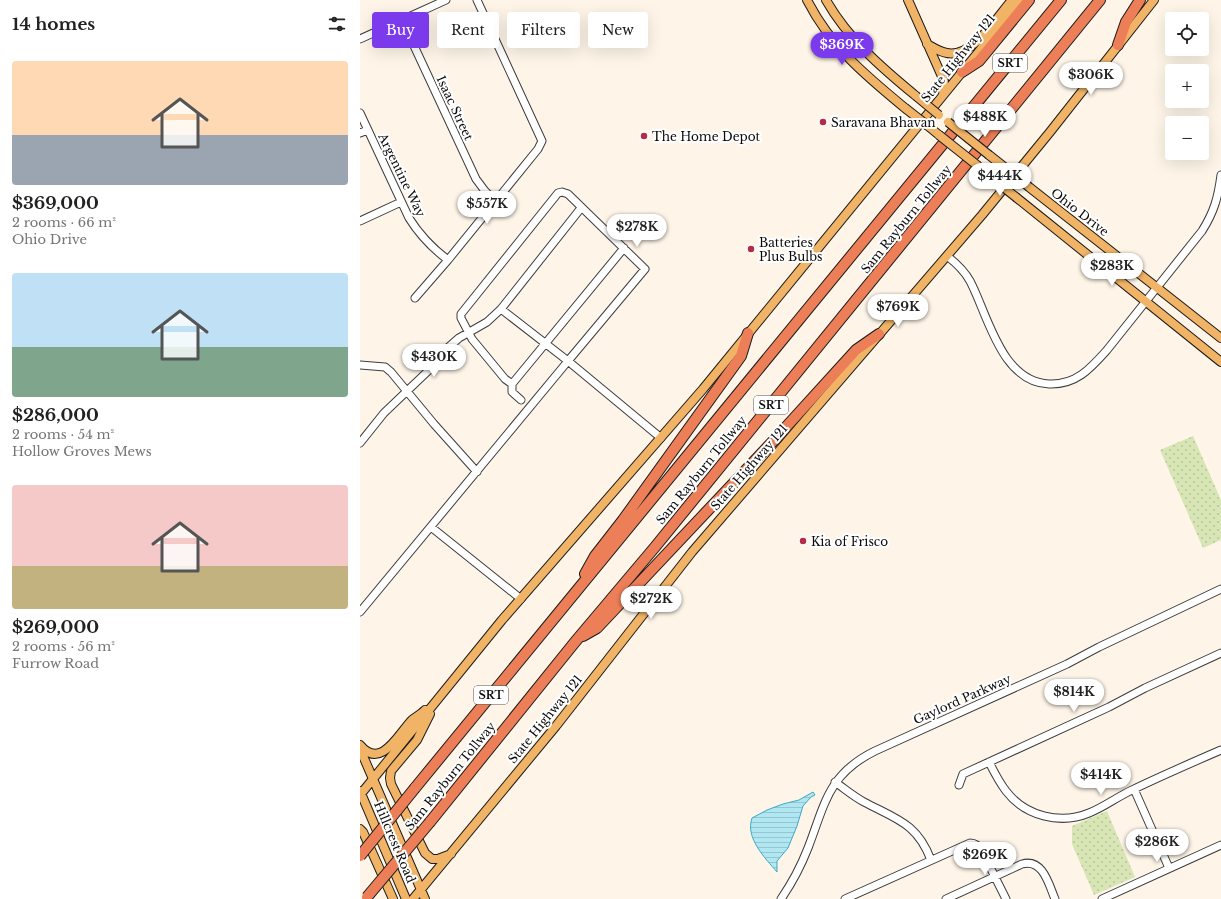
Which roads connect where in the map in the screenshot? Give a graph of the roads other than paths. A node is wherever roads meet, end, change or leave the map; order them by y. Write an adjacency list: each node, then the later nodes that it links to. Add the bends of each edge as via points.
1 (446, 0): 13 (street)
2 (477, 0): 25 (street, via 542,141)
3 (807, 0): 34 (main road, bridge, via 824,30 866,76)
4 (826, 0): 32 (main road, Ohio Drive, bridge, via 866,52 889,74)
5 (908, 0): 16 (main road)
6 (1012, 0): 16 (main road, via 976,44 967,50 948,53)
7 (1021, 0): 19 (main road, State Highway 121)
8 (1029, 0): 19 (highway, via 979,61)
9 (1061, 0): 53 (highway, Sam Rayburn Tollway / SRT)
10 (1100, 0): 55 (highway, Sam Rayburn Tollway / SRT)
11 (1140, 0): 17 (highway, via 1126,22)
12 (1154, 0): 17 (main road, State Highway 121)
13 (420, 12)
14 (372, 34): 15 (street)
15 (360, 39)
16 (928, 44): 20 (main road, via 944,80)
17 (1118, 46): 30 (main road, State Highway 121)
18 (415, 48): 25 (street, Isaac Street, via 476,179)
19 (962, 72): 20 (main road, State Highway 121)
20 (943, 96): 37 (main road, State Highway 121)
21 (360, 113): 22 (street, Argentine Way)
22 (368, 130): 23 (street); 26 (street, Argentine Way)
23 (360, 133)
24 (1221, 175): 32 (street, via 1212,216)
25 (495, 201): 31 (street)
26 (401, 202): 28 (street); 31 (street, Argentine Way, via 415,228)
27 (581, 208): 29 (street); 35 (street); 36 (street, via 568,194 558,193 461,314)
28 (360, 221)
29 (624, 248): 40 (street); 41 (street, via 645,269)
30 (947, 256): 34 (street, via 961,267 970,280 1001,350 1010,364 1025,377 1042,384 1058,384 1076,379 1090,369); 38 (main road, State Highway 121)
31 (448, 260): 33 (street)
32 (1156, 287): 34 (street); 39 (main road, Ohio Drive)
33 (415, 298)
34 (1146, 301): 42 (main road)
35 (501, 309): 36 (street, via 486,322); 40 (street)
36 (469, 331): 44 (street, via 472,339); 45 (street, via 443,352)
37 (748, 333): 47 (main road, State Highway 121); 53 (highway, via 741,356 595,556)
38 (879, 334): 55 (highway, via 856,350 597,628); 69 (main road, State Highway 121, via 692,552 556,726)
39 (1221, 338)
40 (546, 343): 41 (street); 44 (street)
41 (568, 361): 47 (street); 49 (street)
42 (1221, 362)
43 (360, 365): 45 (street, via 384,367)
44 (512, 384): 46 (street, via 512,392)
45 (407, 391): 48 (street, via 384,413); 49 (street)
46 (521, 400)
47 (661, 438): 52 (main road, State Highway 121)
48 (360, 443)
49 (477, 472): 50 (street)
50 (432, 526): 52 (street); 54 (street)
51 (1221, 589): 63 (street, Gaylord Parkway, via 1067,664 868,754 852,765)
52 (521, 599): 57 (main road, State Highway 121)
53 (568, 602): 70 (highway, Sam Rayburn Tollway / SRT, bridge)
54 (360, 612)
55 (575, 642): 75 (highway, Sam Rayburn Tollway / SRT, bridge)
56 (1221, 653): 61 (street)
57 (436, 701): 58 (main road, via 412,720 390,748 377,753 365,751); 62 (main road, State Highway 121); 69 (main road, via 417,740 391,771 390,778 425,853 432,859)
58 (360, 745)
59 (360, 750): 62 (main road, Hillcrest Road)
60 (1221, 750): 65 (street)
61 (989, 762): 64 (street, via 962,774); 65 (street, via 1012,798 1027,809 1047,817 1083,815)
62 (373, 780): 66 (main road, State Highway 121); 74 (main road, Hillcrest Road)
63 (836, 782): 71 (street, via 858,799 907,824 922,841); 80 (street, Gaylord Parkway, via 823,804 803,860)
64 (959, 785)
65 (1134, 789): 72 (street)
66 (360, 793): 77 (main road, Hillcrest Road)
67 (360, 828): 76 (main road)
68 (1221, 845): 72 (street)
69 (451, 854): 74 (main road, State Highway 121)
70 (360, 856)
71 (931, 860): 73 (street, via 970,843 976,844); 81 (street)
72 (1169, 868): 85 (street)
73 (996, 876): 82 (street); 83 (street); 84 (street, via 1022,864 1034,864 1042,870)
74 (421, 890): 78 (main road, State Highway 121); 79 (main road, Hillcrest Road)
75 (367, 898)
76 (393, 899)
77 (406, 899)
78 (413, 899)
79 (425, 899)
80 (781, 899)
81 (845, 899)
82 (946, 899)
83 (1006, 899)
84 (1055, 899)
85 (1102, 899)

